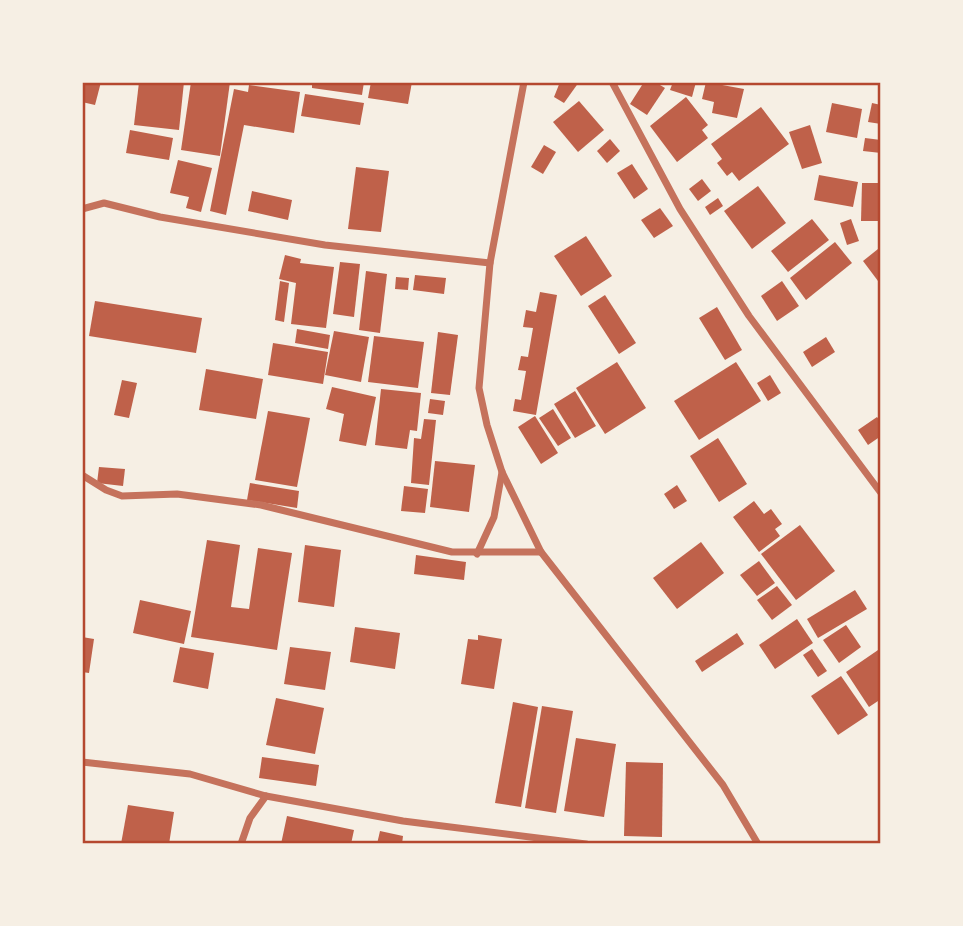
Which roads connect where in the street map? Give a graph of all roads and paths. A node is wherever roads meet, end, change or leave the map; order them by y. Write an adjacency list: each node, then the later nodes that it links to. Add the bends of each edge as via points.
1 (524, 82): 4 (street)
2 (612, 82): 7 (street, via 680,209 749,316)
3 (82, 209): 4 (street, via 104,202 160,218 325,245)
4 (490, 263): 5 (street, via 480,388)
5 (502, 472): 8 (street); 9 (street, via 494,517)
6 (82, 475): 9 (street, via 122,496 177,494 261,505 452,552)
7 (881, 493)
8 (541, 552): 9 (street); 15 (street, via 723,785)
9 (477, 554)
10 (82, 762): 11 (street, via 190,774)
11 (266, 796): 12 (street, via 403,821); 13 (street, via 250,818)
12 (563, 842): 14 (street)
13 (241, 844)
14 (586, 844)
15 (758, 844)

